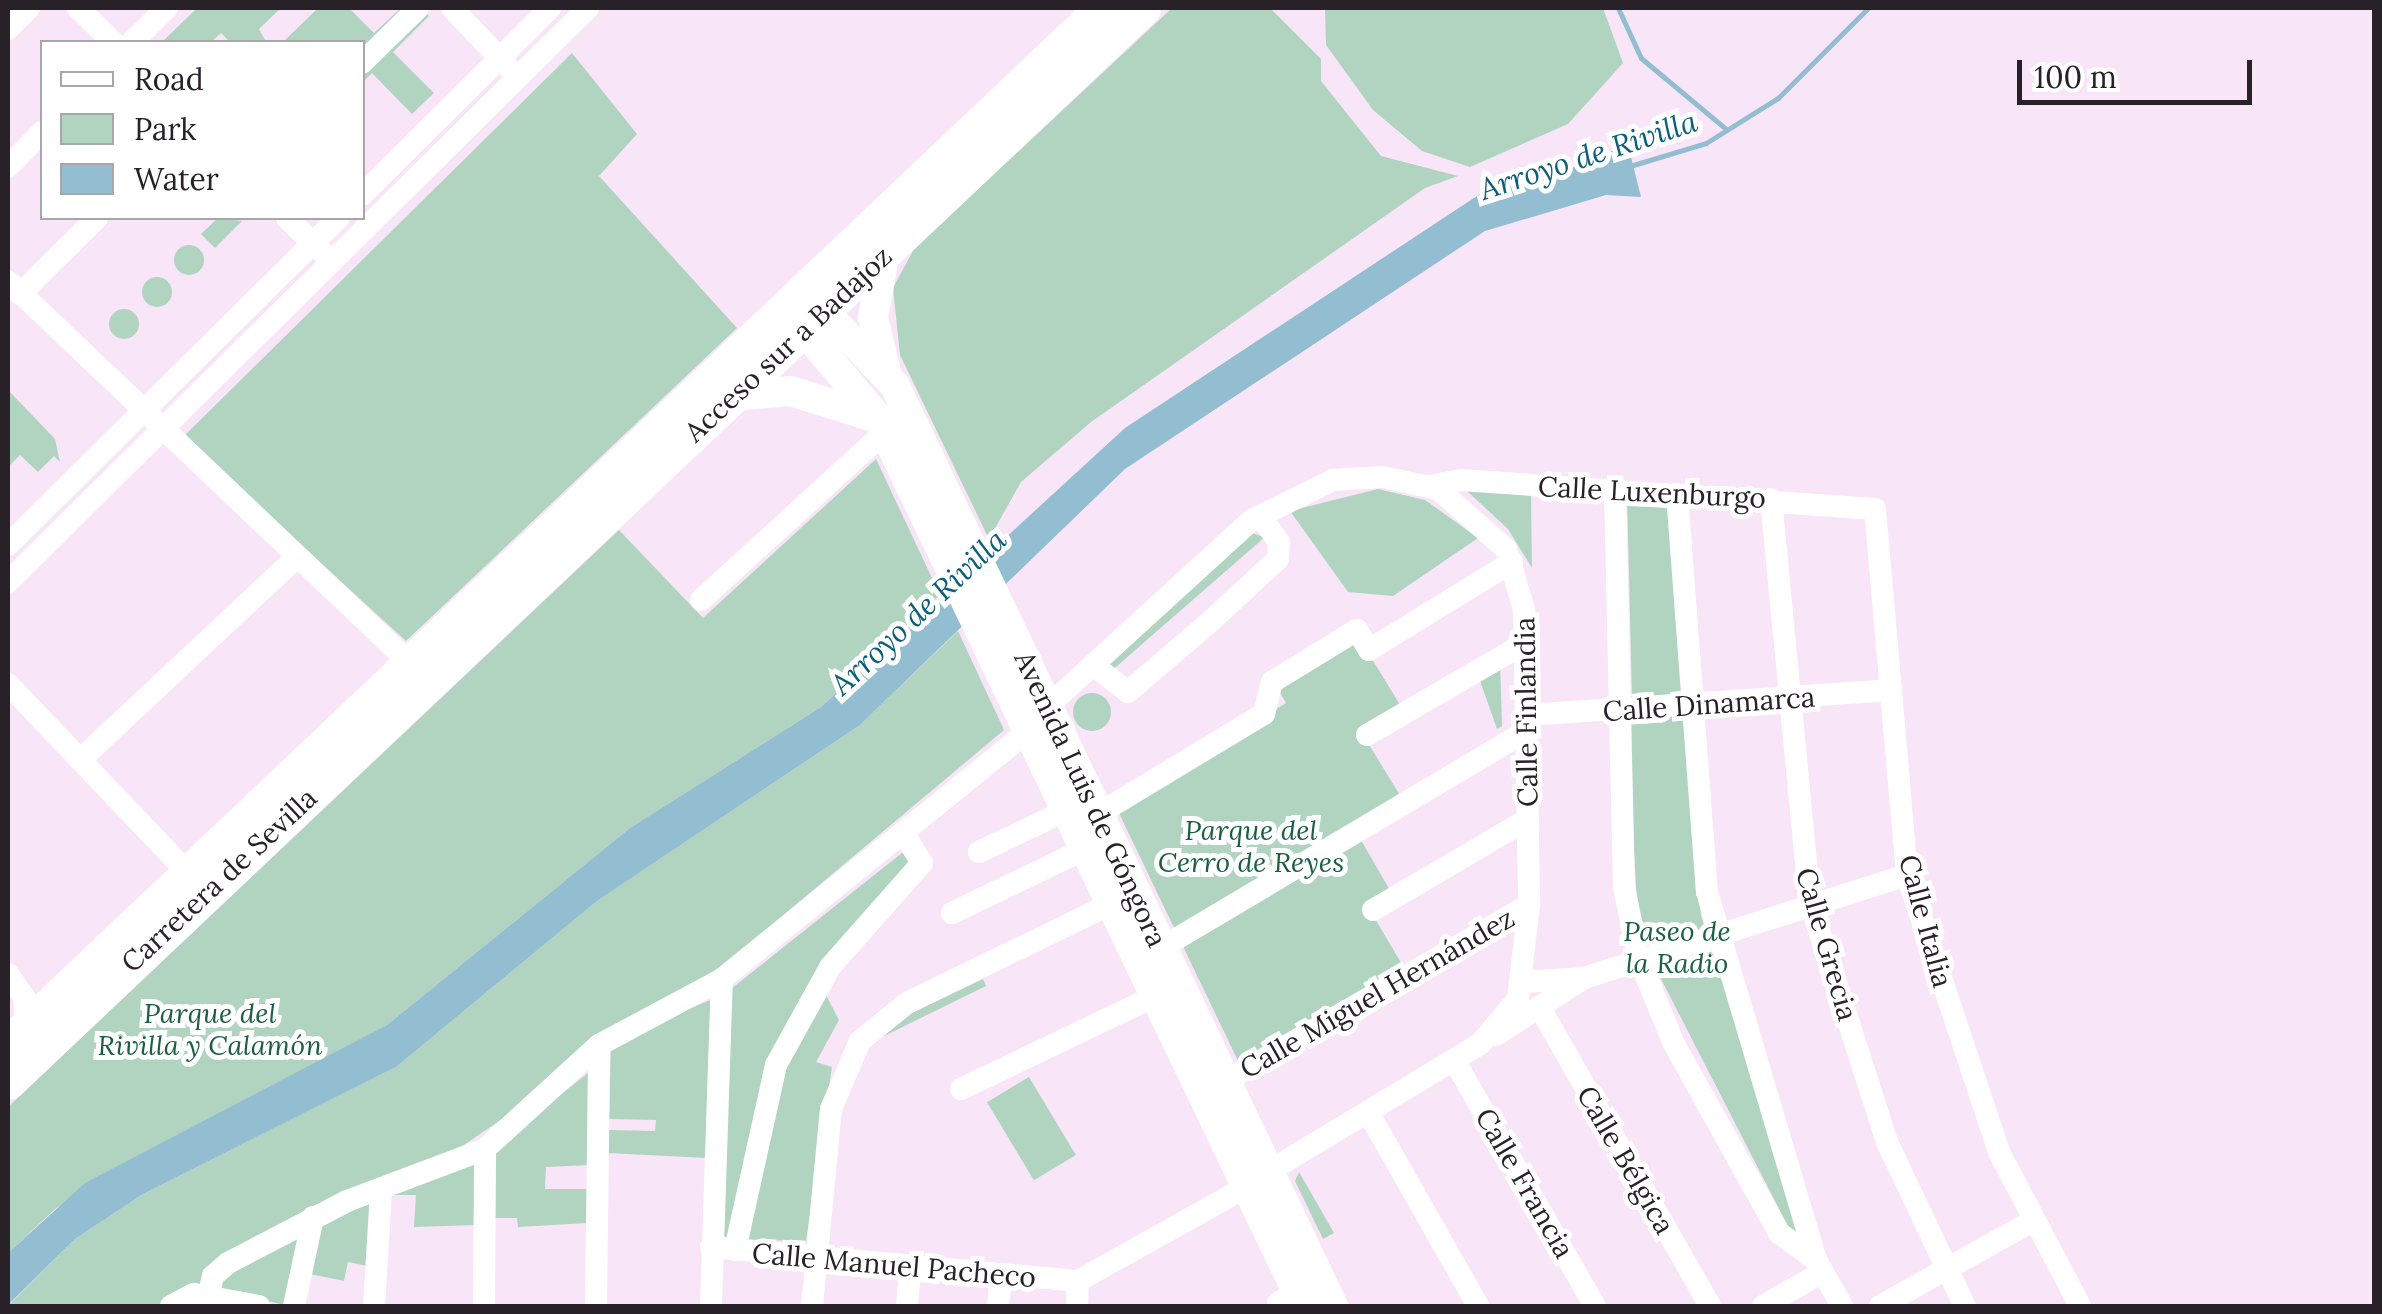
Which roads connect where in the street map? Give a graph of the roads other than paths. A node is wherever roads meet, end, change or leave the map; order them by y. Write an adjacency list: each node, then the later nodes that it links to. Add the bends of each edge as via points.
1 (29, 8): 10 (street)
2 (78, 8): 11 (street)
3 (167, 8): 12 (street)
4 (418, 8): 13 (street)
5 (452, 8): 14 (street)
6 (551, 8): 14 (street)
7 (588, 8): 14 (street)
8 (1102, 8): 27 (highway, Acceso sur a Badajoz)
9 (1143, 8): 25 (highway, Acceso sur a Badajoz)
10 (8, 29)
11 (111, 40)
12 (134, 40)
13 (365, 60)
14 (509, 68): 17 (street); 18 (street, via 472,121)
15 (40, 134): 16 (street)
16 (8, 167)
17 (365, 192)
18 (365, 214)
19 (95, 220): 26 (street)
20 (290, 220): 24 (street)
21 (339, 220): 24 (street)
22 (350, 220): 24 (street)
23 (359, 220): 24 (street)
24 (322, 252): 30 (street, via 294,298); 30 (street, via 180,374)
25 (885, 252): 27 (highway, Acceso sur a Badajoz); 28 (main road, via 874,318)
26 (14, 287): 30 (street)
27 (802, 310): 28 (main road, Avenida Luis de Góngora); 29 (highway, Acceso sur a Badajoz); 31 (main road, Avenida Luis de Góngora); 46 (highway, Acceso sur a Badajoz)
28 (889, 380): 43 (main road, Avenida Luis de Góngora, via 973,549)
29 (732, 396): 31 (main road, via 790,390); 46 (highway, Acceso sur a Badajoz)
30 (149, 424): 38 (street); 39 (street); 41 (street, via 112,478)
31 (881, 425): 42 (street); 43 (main road, Avenida Luis de Góngora, via 952,571)
32 (1427, 486): 33 (street, Calle Luxenburgo); 37 (street, via 1383,476 1333,480); 40 (street, Calle Finlandia, via 1485,522)
33 (1615, 490): 34 (street, Calle Luxenburgo); 52 (street)
34 (1677, 494): 35 (street, Calle Luxenburgo); 51 (street)
35 (1771, 500): 36 (street, Calle Luxenburgo); 49 (street, Calle Grecia)
36 (1875, 508): 48 (street, Calle Italia)
37 (1260, 516): 45 (street); 45 (street, via 1281,554 1211,622 1128,692)
38 (8, 545)
39 (296, 558): 46 (street); 56 (street)
40 (1512, 562): 44 (street, Calle Finlandia); 58 (street, via 1272,682 1264,714)
41 (8, 582)
42 (702, 600)
43 (990, 618): 50 (main road, Avenida Luis de Góngora); 54 (main road, Avenida Luis de Góngora)
44 (1524, 643): 53 (street, Calle Finlandia); 55 (street)
45 (1093, 665): 50 (street)
46 (421, 671): 63 (highway, Carretera de Sevilla); 73 (highway, Carretera de Sevilla)
47 (8, 684): 56 (street)
48 (1891, 690): 49 (street, Calle Dinamarca); 64 (street, Calle Italia)
49 (1790, 699): 51 (street, Calle Dinamarca); 65 (street, Calle Grecia)
50 (1048, 706): 58 (main road, Avenida Luis de Góngora)
51 (1694, 707): 52 (street, Calle Dinamarca); 70 (street)
52 (1619, 712): 53 (street, Calle Dinamarca); 72 (street, via 1624,887)
53 (1526, 723): 59 (street, Calle Finlandia); 71 (street)
54 (1029, 730): 57 (main road, Avenida Luis de Góngora); 60 (street)
55 (1367, 735)
56 (80, 760): 63 (street)
57 (1067, 810): 61 (main road, Avenida Luis de Góngora); 62 (street)
58 (1098, 814): 71 (main road, Avenida Luis de Góngora)
59 (1528, 819): 67 (street, Calle Finlandia); 68 (street)
60 (903, 832): 75 (street); 96 (street, via 922,862 830,966 776,1065)
61 (1085, 850): 66 (main road, Avenida Luis de Góngora); 69 (street)
62 (979, 852)
63 (188, 874): 78 (highway, Carretera de Sevilla)
64 (1907, 875): 65 (street); 93 (street, Calle Italia, via 1982,1109)
65 (1810, 902): 70 (street); 100 (street, Calle Grecia, via 1887,1142)
66 (1111, 904): 79 (main road, Avenida Luis de Góngora); 97 (street, via 907,1003 860,1041 831,1109)
67 (1529, 905): 77 (street, Calle Finlandia); 86 (street, Calle Miguel Hernández)
68 (1373, 910)
69 (952, 913)
70 (1717, 933): 72 (street); 94 (street)
71 (1161, 948): 86 (main road, Avenida Luis de Góngora)
72 (1638, 956): 74 (street); 94 (street, via 1684,1061)
73 (125, 966): 81 (street, via 59,1020); 85 (highway, Carretera de Sevilla)
74 (1584, 978): 77 (street); 80 (street)
75 (722, 980): 83 (street); 95 (street)
76 (14, 981): 78 (street); 81 (street)
77 (1522, 982): 82 (street)
78 (59, 996): 81 (highway, Carretera de Sevilla)
79 (1155, 996): 87 (street); 90 (main road, Avenida Luis de Góngora)
80 (1543, 1013): 82 (street); 119 (street, Calle Bélgica)
81 (14, 1030): 85 (street)
82 (1490, 1037): 84 (street)
83 (599, 1045): 89 (street); 110 (street)
84 (1454, 1060): 88 (street); 118 (street, Calle Francia)
85 (8, 1081)
86 (1226, 1081): 90 (main road, Avenida Luis de Góngora)
87 (960, 1089)
88 (1368, 1112): 90 (street); 117 (street)
89 (485, 1149): 91 (street); 109 (street)
90 (1257, 1180): 102 (street); 104 (main road, Avenida Luis de Góngora); 116 (main road, Avenida Luis de Góngora)
91 (381, 1192): 92 (street); 108 (street)
92 (313, 1217): 103 (street, via 224,1265); 107 (street)
93 (2032, 1222): 100 (street); 124 (street, Calle Italia)
94 (1800, 1236): 98 (street)
95 (711, 1247): 96 (street, Calle Manuel Pacheco); 111 (street)
96 (735, 1250): 97 (street, Calle Manuel Pacheco)
97 (817, 1260): 99 (street, Calle Manuel Pacheco); 112 (street)
98 (1819, 1266): 120 (street); 121 (street)
99 (910, 1270): 101 (street, Calle Manuel Pacheco); 113 (street)
100 (1944, 1271): 122 (street); 123 (street, Calle Grecia)
101 (1000, 1278): 102 (street, Calle Manuel Pacheco); 114 (street)
102 (1078, 1281): 115 (street)
103 (207, 1301): 105 (street); 106 (street)
104 (1282, 1304)
105 (171, 1306)
106 (259, 1306)
107 (294, 1306)
108 (374, 1306)
109 (484, 1306)
110 (596, 1306)
111 (711, 1306)
112 (812, 1306)
113 (907, 1306)
114 (998, 1306)
115 (1077, 1306)
116 (1334, 1306)
117 (1478, 1306)
118 (1595, 1306)
119 (1710, 1306)
120 (1762, 1306)
121 (1842, 1306)
122 (1880, 1306)
123 (1966, 1306)
124 (2080, 1306)

